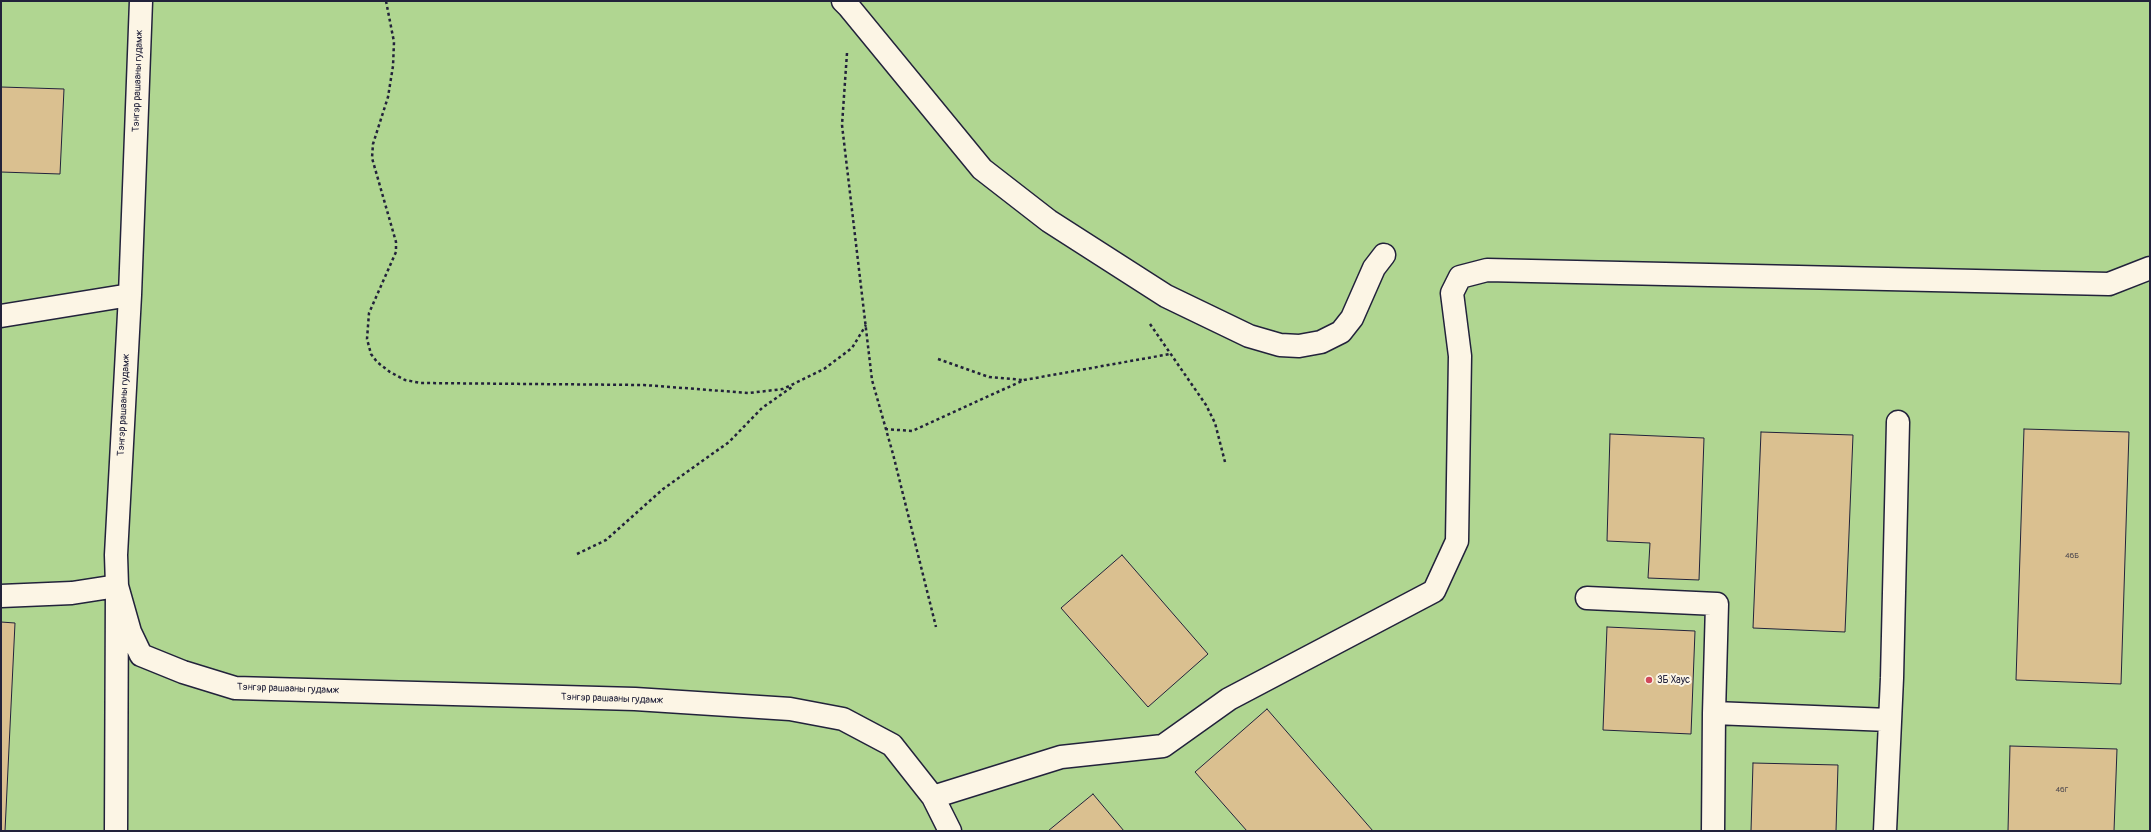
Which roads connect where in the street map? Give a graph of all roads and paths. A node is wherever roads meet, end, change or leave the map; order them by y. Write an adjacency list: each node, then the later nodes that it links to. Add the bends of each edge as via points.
1 (141, 1): 6 (street, Тэнгэр рашааны гудамж)
2 (386, 1): 13 (path, via 394,42 393,66 388,97 372,144 372,158 396,242 396,252 369,313 367,340 371,354 378,362 405,380 422,383 644,385 749,393 783,389)
3 (846, 4): 4 (street, via 982,169 1049,221 1166,296 1249,336 1280,346 1299,346 1321,342 1341,332 1352,318 1374,268); 9 (path, via 842,125)
4 (1384, 255)
5 (2150, 268): 24 (street, via 2110,284 1488,270 1460,277 1452,293 1460,356 1457,541 1434,591 1229,699 1163,746 1061,757)
6 (130, 295): 7 (street); 18 (street, Тэнгэр рашааны гудамж, via 116,555)
7 (1, 316)
8 (1148, 320): 10 (path)
9 (866, 325): 13 (path, via 856,344 842,357); 15 (path, via 872,380)
10 (1170, 354): 12 (path); 16 (path, via 1206,405)
11 (938, 359): 12 (path, via 989,377)
12 (1024, 380): 15 (path, via 912,431)
13 (798, 383): 17 (path, via 762,408 729,442 663,489 606,540)
14 (1898, 422): 23 (street)
15 (885, 429): 21 (path)
16 (1225, 462)
17 (577, 554)
18 (117, 586): 19 (street, via 72,593); 24 (street, Тэнгэр рашааны гудамж, via 130,632 140,655 182,672 235,688 635,699 790,709 843,718 892,745); 25 (street)
19 (1, 596)
20 (1587, 598): 22 (street, via 1717,604)
21 (936, 627)
22 (1714, 712): 23 (street); 27 (street)
23 (1889, 720): 28 (street)
24 (933, 797): 26 (street, Тэнгэр рашааны гудамж)
25 (116, 831)
26 (950, 831)
27 (1713, 831)
28 (1885, 831)

